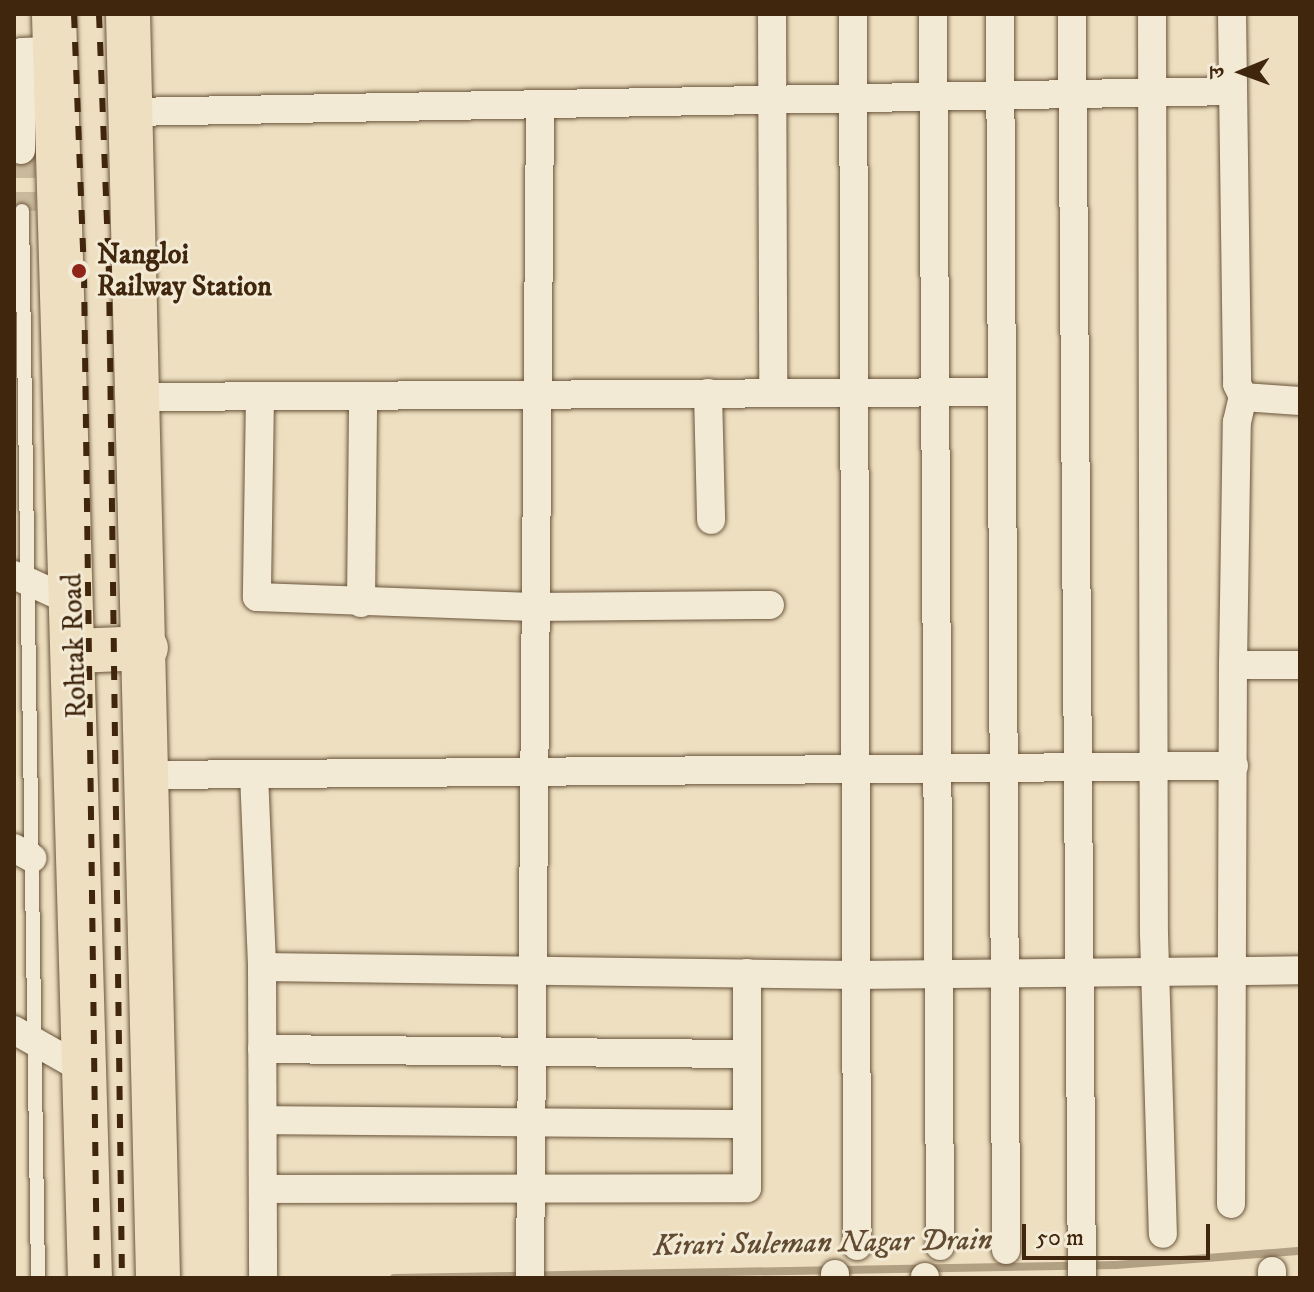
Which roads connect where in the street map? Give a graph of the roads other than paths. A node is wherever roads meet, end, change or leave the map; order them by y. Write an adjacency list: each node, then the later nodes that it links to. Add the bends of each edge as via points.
1 (128, 14): 18 (highway)
2 (772, 14): 15 (street)
3 (853, 14): 16 (street)
4 (933, 14): 14 (street)
5 (1000, 14): 13 (street)
6 (1072, 14): 12 (street)
7 (1152, 14): 11 (street)
8 (1232, 14): 10 (street)
9 (36, 42): 19 (street); 34 (highway, Rohtak Road)
10 (1231, 91): 11 (street); 30 (street)
11 (1152, 92): 12 (street); 44 (street)
12 (1072, 94): 13 (street); 43 (street)
13 (1000, 95): 14 (street); 24 (street)
14 (934, 97): 16 (street); 22 (street)
15 (772, 98): 16 (street); 17 (street); 23 (street)
16 (853, 98): 21 (street)
17 (540, 104): 18 (street); 26 (street)
18 (130, 112): 29 (highway)
19 (21, 150)
20 (22, 211): 33 (lane)
21 (854, 391): 22 (street); 23 (street); 46 (street)
22 (935, 391): 24 (street); 47 (street)
23 (773, 392): 25 (street)
24 (1000, 392): 45 (street)
25 (708, 393): 26 (street); 32 (street)
26 (536, 395): 28 (street); 37 (street)
27 (260, 396): 28 (street); 29 (street); 35 (street, via 257,597)
28 (363, 396): 35 (street)
29 (139, 397): 38 (highway)
30 (1243, 397): 31 (street); 40 (street, via 1237,422)
31 (1300, 401)
32 (711, 520)
33 (21, 579): 34 (street); 51 (lane)
34 (73, 602): 39 (highway, Rohtak Road)
35 (361, 603): 37 (street)
36 (770, 605): 37 (street)
37 (533, 607): 48 (street)
38 (146, 648): 39 (highway); 50 (highway)
39 (75, 651): 66 (highway, Rohtak Road)
40 (1233, 665): 41 (street); 42 (street)
41 (1300, 665)
42 (1234, 766): 44 (street); 53 (street)
43 (1075, 767): 44 (street); 45 (street); 56 (street)
44 (1154, 767): 57 (street)
45 (1003, 768): 47 (street); 55 (street)
46 (855, 769): 47 (street); 48 (street); 61 (street)
47 (935, 769): 60 (street)
48 (532, 772): 49 (street); 54 (street)
49 (254, 774): 50 (street); 52 (street)
50 (149, 775): 79 (highway)
51 (23, 853): 62 (lane)
52 (262, 967): 54 (street); 63 (street)
53 (1234, 969): 57 (street); 58 (street); 72 (street)
54 (532, 970): 59 (street); 64 (street)
55 (1004, 970): 56 (street); 60 (street); 76 (street)
56 (1077, 970): 57 (street); 82 (street)
57 (1156, 970): 73 (street)
58 (1300, 970)
59 (747, 973): 61 (street); 65 (street)
60 (937, 973): 61 (street); 75 (street)
61 (855, 975): 74 (street)
62 (25, 1036): 66 (street); 77 (lane)
63 (262, 1049): 64 (street); 67 (street)
64 (531, 1053): 65 (street); 68 (street)
65 (747, 1054): 69 (street)
66 (88, 1072): 78 (highway, Rohtak Road)
67 (263, 1120): 68 (street); 71 (street)
68 (531, 1123): 69 (street); 70 (street)
69 (747, 1124): 70 (street, via 747,1188)
70 (531, 1187): 71 (street); 81 (street)
71 (263, 1189): 80 (street)
72 (1231, 1204)
73 (1163, 1234)
74 (857, 1246)
75 (940, 1246)
76 (1006, 1250)
77 (38, 1278)
78 (90, 1278)
79 (158, 1278)
80 (263, 1278)
81 (530, 1278)
82 (1082, 1278)

